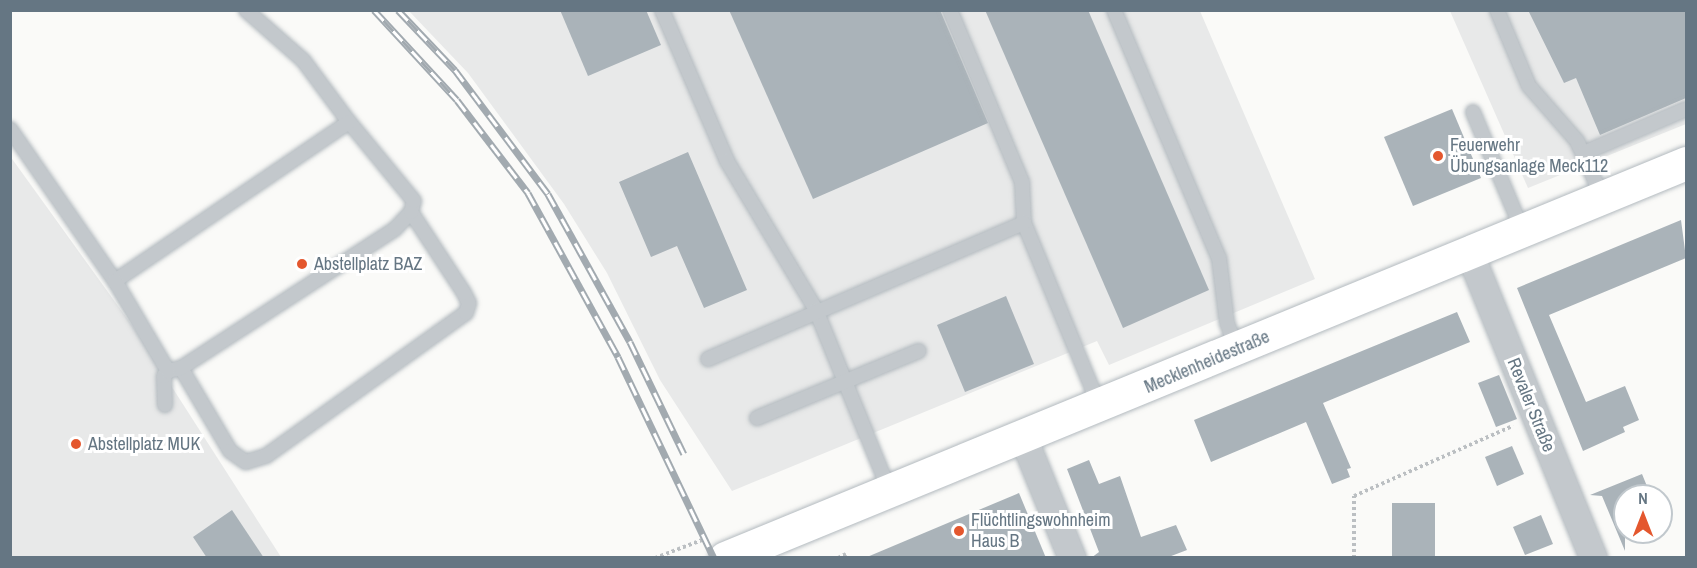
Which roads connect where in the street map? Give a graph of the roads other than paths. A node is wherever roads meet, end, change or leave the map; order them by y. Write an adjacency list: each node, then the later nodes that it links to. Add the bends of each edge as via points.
1 (246, 10): 8 (lane, via 303,60)
2 (662, 10): 18 (lane, via 727,161)
3 (950, 10): 14 (lane, via 1022,182)
4 (1114, 10): 19 (lane, via 1220,258 1227,323)
5 (1497, 10): 10 (lane, via 1529,86 1567,125)
6 (1686, 109): 10 (lane)
7 (1473, 112): 15 (lane)
8 (349, 122): 13 (lane, via 414,201); 17 (lane)
9 (10, 129): 17 (lane)
10 (1584, 153): 12 (lane)
11 (1686, 163): 12 (main road, Mecklenheidestraße)
12 (1602, 196): 15 (main road, Mecklenheidestraße)
13 (411, 212): 22 (lane, via 395,229); 22 (lane, via 464,293 469,303 466,313 266,456 246,462 230,451)
14 (1024, 223): 18 (lane); 25 (lane)
15 (1522, 230): 16 (main road, Mecklenheidestraße)
16 (1468, 252): 19 (main road, Mecklenheidestraße); 31 (street, Revaler Straße)
17 (115, 281): 22 (lane)
18 (816, 310): 21 (lane); 23 (lane)
19 (1238, 349): 25 (main road, Mecklenheidestraße)
20 (919, 351): 23 (lane)
21 (708, 358)
22 (175, 370): 24 (lane, via 164,376)
23 (845, 381): 26 (lane); 28 (lane)
24 (165, 405)
25 (1100, 407): 27 (main road, Mecklenheidestraße)
26 (757, 418)
27 (1022, 435): 28 (main road, Mecklenheidestraße); 30 (street)
28 (889, 490): 29 (main road, Mecklenheidestraße)
29 (725, 558)
30 (1072, 558)
31 (1593, 558)

